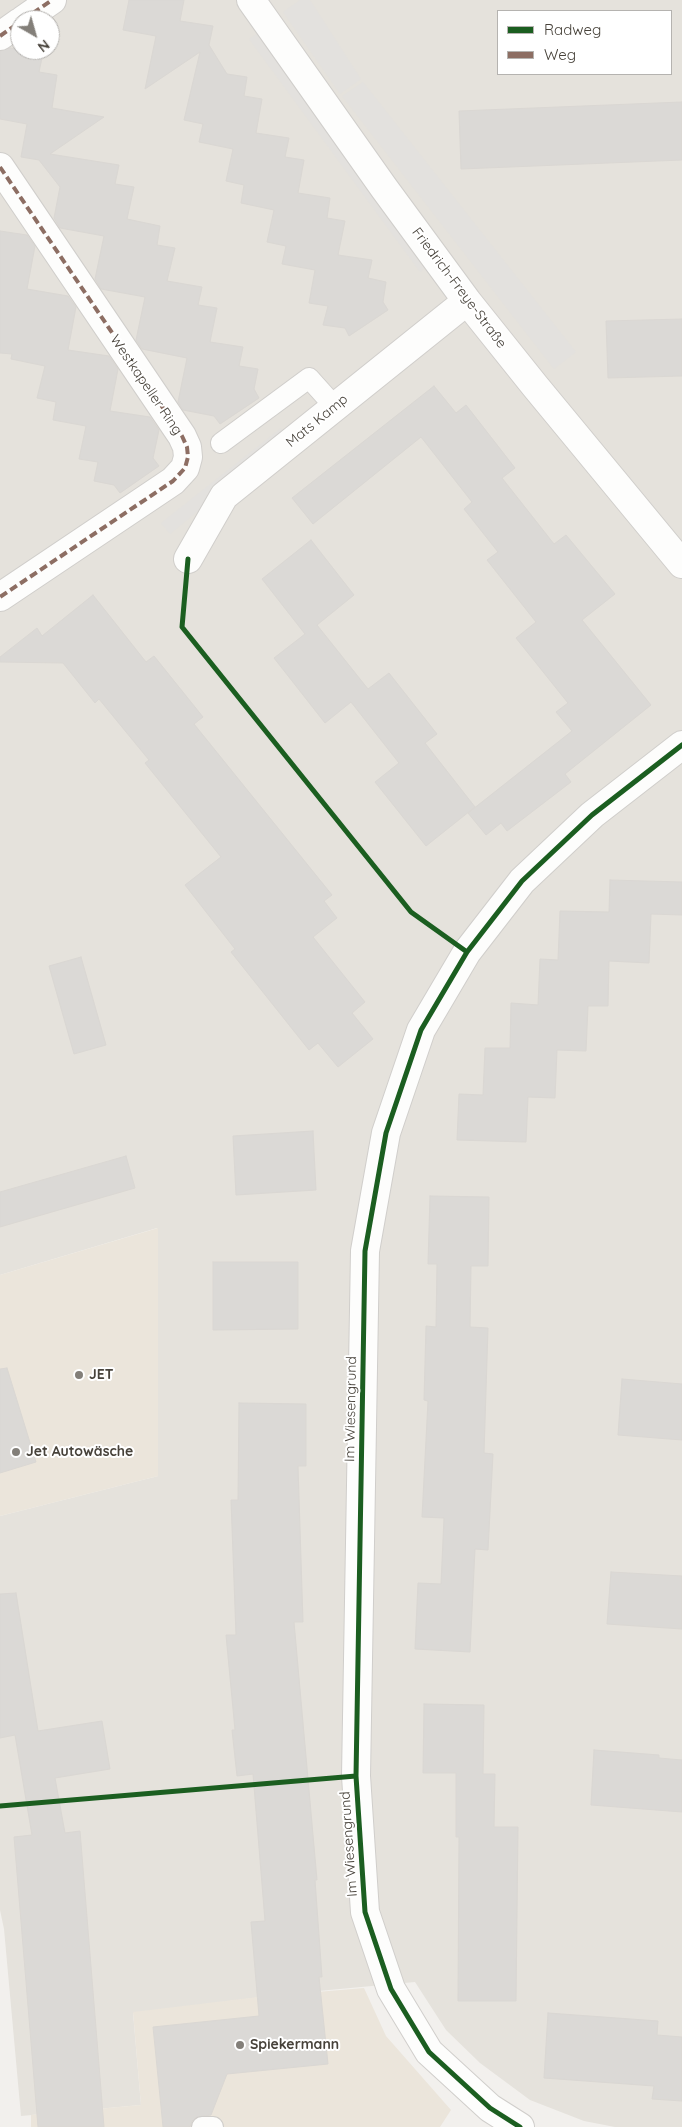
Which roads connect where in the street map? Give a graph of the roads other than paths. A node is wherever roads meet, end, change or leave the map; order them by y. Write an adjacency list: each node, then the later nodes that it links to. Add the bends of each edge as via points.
1 (52, 0): 3 (street)
2 (251, 0): 5 (street, Friedrich-Freye-Straße)
3 (37, 10)
4 (0, 167): 10 (street, Westkapeller Ring, via 182,436 188,457 185,468 172,481)
5 (467, 301): 6 (street, Mats Kamp); 9 (street, Friedrich-Freye-Straße)
6 (335, 407): 7 (lane, via 309,378); 8 (street, Mats Kamp, via 224,496)
7 (221, 443)
8 (188, 559)
9 (682, 564)
10 (0, 597)
11 (682, 745): 14 (street, Im Wiesengrund, via 592,815 522,881 466,952 421,1030 389,1123 365,1250 356,1776 365,1912 391,1989 429,2052 490,2108)
12 (202, 2127): 13 (lane)
13 (213, 2127)
14 (520, 2127)

